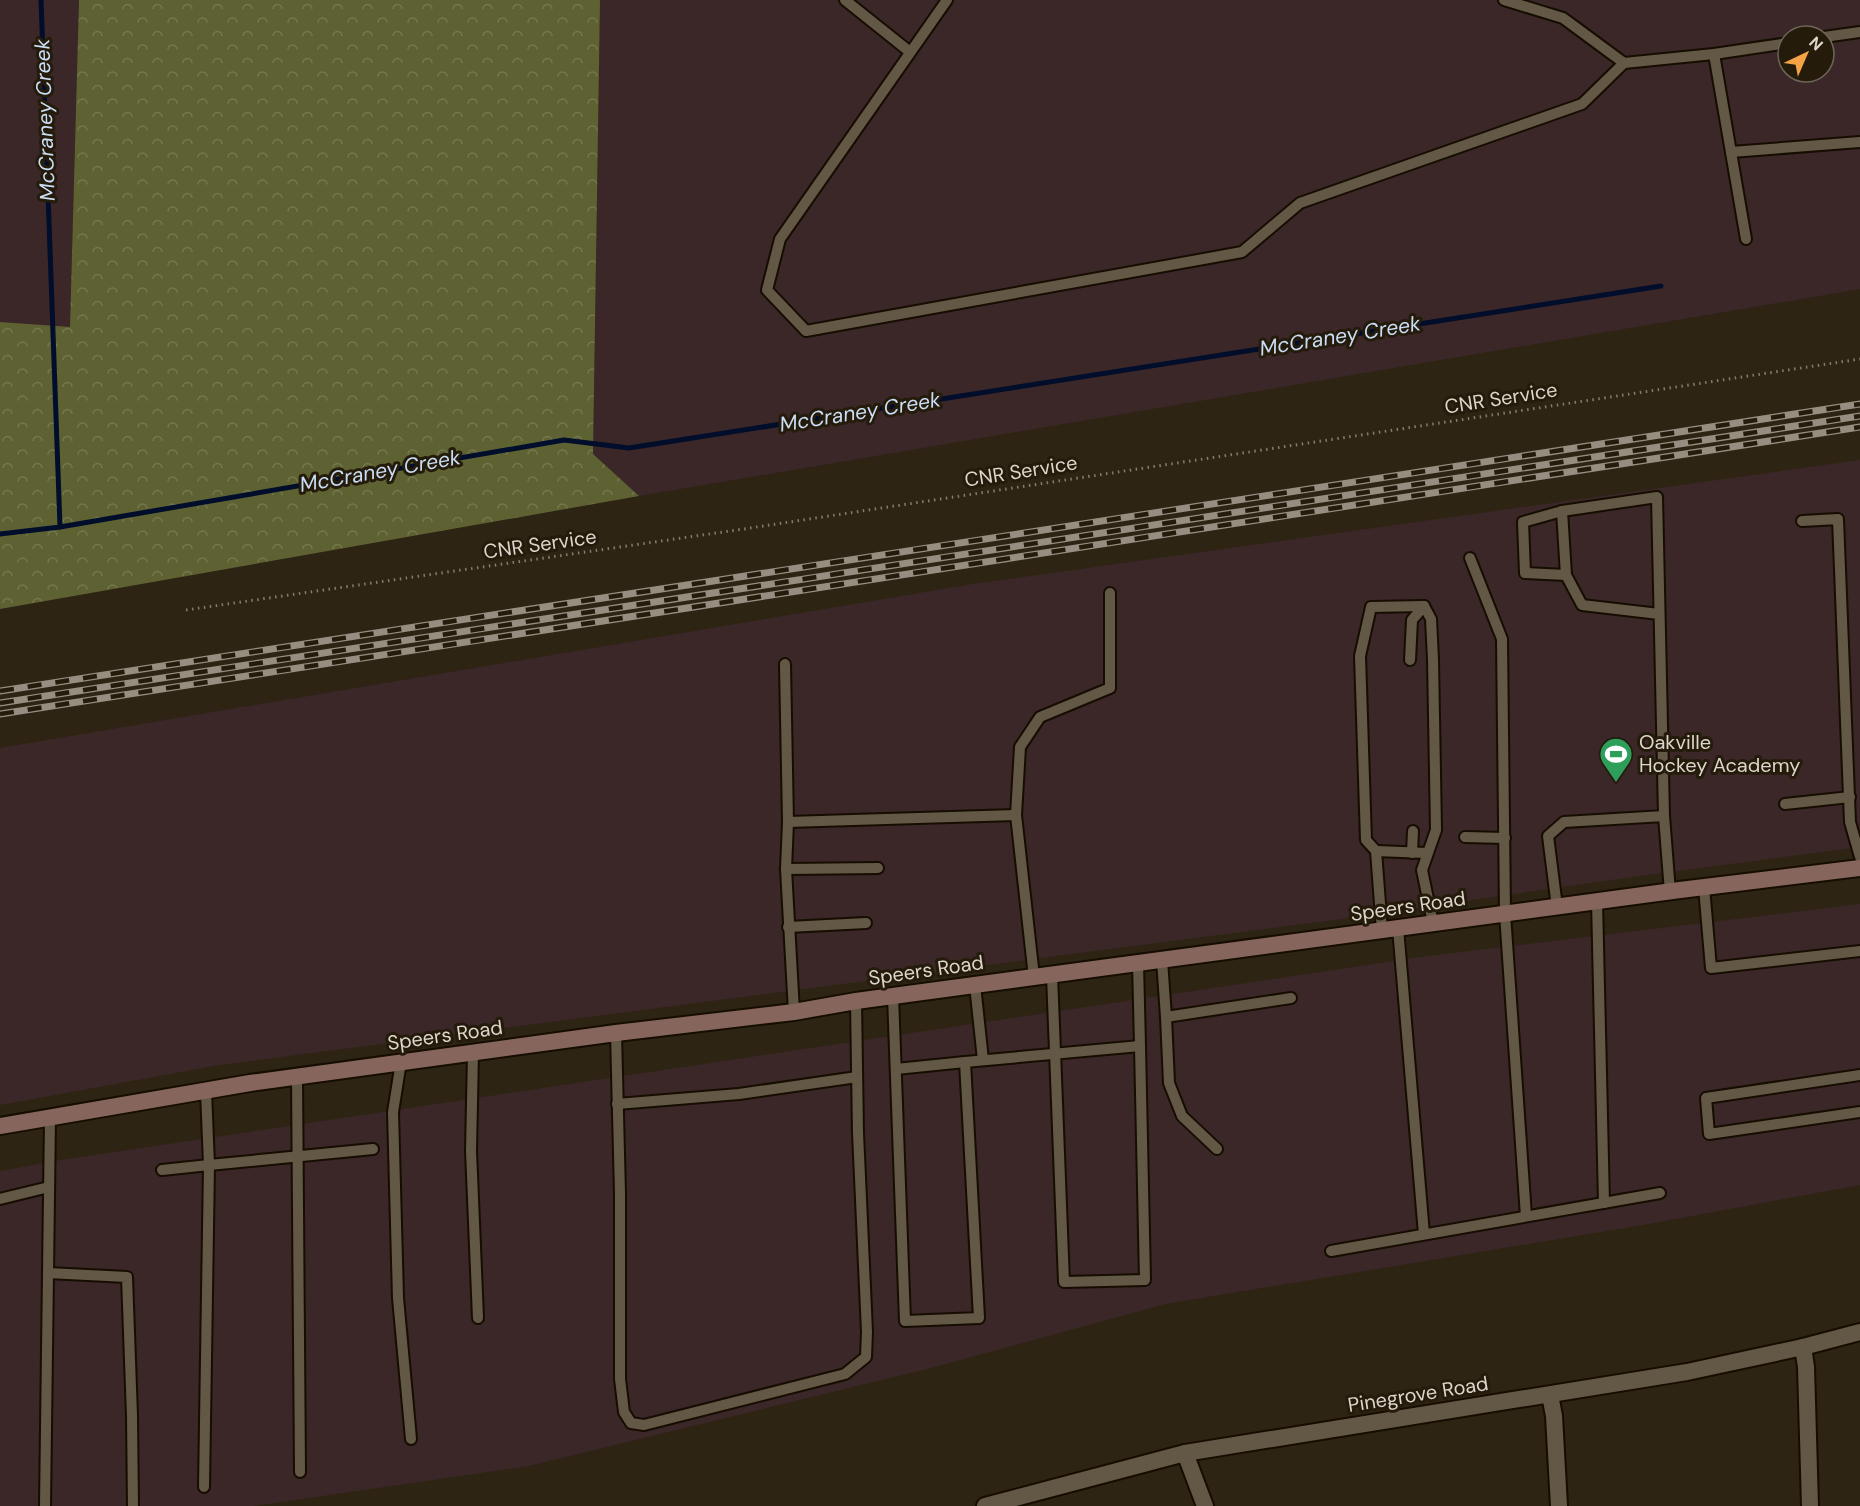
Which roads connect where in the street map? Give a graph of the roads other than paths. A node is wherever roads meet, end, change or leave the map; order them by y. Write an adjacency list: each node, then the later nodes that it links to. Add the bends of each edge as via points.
1 (845, 0): 7 (lane)
2 (947, 0): 7 (lane)
3 (1504, 0): 9 (lane, via 1563,18)
4 (1860, 32): 5 (lane)
5 (1836, 35)
6 (1776, 45): 8 (lane)
7 (910, 52): 9 (lane, via 780,239 767,290 806,331 1242,252 1300,203 1582,104)
8 (1714, 54): 9 (lane); 11 (lane)
9 (1624, 63)
10 (1860, 142): 11 (lane)
11 (1731, 152): 12 (lane)
12 (1746, 239)
13 (1563, 511): 16 (lane); 16 (lane, via 1523,522 1525,573); 19 (lane, via 1657,497)
14 (1802, 521): 22 (lane, via 1838,519)
15 (1470, 558): 29 (lane, via 1502,639)
16 (1566, 575): 19 (lane, via 1582,605)
17 (1110, 593): 24 (lane, via 1110,688 1040,717 1020,747)
18 (1424, 606): 20 (lane, via 1412,621); 30 (lane, via 1371,607 1360,656 1366,840); 32 (lane, via 1431,619 1436,830)
19 (1659, 614): 25 (lane)
20 (1410, 660)
21 (785, 664): 26 (lane)
22 (1850, 798): 23 (lane); 33 (lane, via 1850,822)
23 (1785, 804)
24 (1016, 815): 26 (lane); 50 (lane)
25 (1664, 816): 38 (lane); 40 (lane, via 1564,822 1548,836)
26 (788, 822): 36 (lane)
27 (1413, 831): 31 (lane)
28 (1465, 837): 29 (lane)
29 (1505, 838): 41 (lane)
30 (1376, 851): 31 (lane); 45 (lane)
31 (1412, 853): 32 (lane)
32 (1427, 853): 42 (lane, via 1422,870)
33 (1860, 857)
34 (878, 868): 36 (lane)
35 (1860, 868): 37 (main road, Speers Road)
36 (786, 869): 44 (lane)
37 (1704, 887): 38 (main road, Speers Road); 46 (lane, via 1711,968)
38 (1670, 892): 39 (main road, Speers Road)
39 (1597, 901): 40 (main road, Speers Road); 81 (lane)
40 (1557, 907): 41 (main road, Speers Road)
41 (1505, 914): 42 (main road, Speers Road); 82 (lane)
42 (1433, 923): 45 (main road, Speers Road)
43 (867, 924): 44 (lane)
44 (788, 927): 55 (lane)
45 (1390, 929): 47 (main road, Speers Road); 83 (lane)
46 (1860, 951)
47 (1162, 960): 48 (main road, Speers Road); 56 (lane)
48 (1138, 963): 49 (main road, Speers Road); 58 (lane)
49 (1052, 975): 50 (main road, Speers Road); 60 (lane)
50 (1034, 977): 51 (main road, Speers Road)
51 (975, 985): 52 (main road, Speers Road); 61 (lane)
52 (893, 996): 54 (main road, Speers Road); 64 (lane)
53 (1291, 998): 56 (lane)
54 (856, 1001): 55 (main road, Speers Road); 67 (lane)
55 (794, 1012): 57 (main road, Speers Road)
56 (1166, 1017): 74 (lane, via 1168,1083 1182,1116)
57 (616, 1033): 59 (main road, Speers Road); 69 (lane)
58 (1140, 1046): 60 (lane); 60 (lane, via 1145,1280 1064,1282)
59 (472, 1053): 62 (main road, Speers Road); 86 (lane, via 471,1151)
60 (1055, 1053): 61 (lane)
61 (983, 1060): 63 (lane)
62 (401, 1062): 66 (main road, Speers Road); 90 (lane, via 393,1112 398,1298)
63 (965, 1062): 64 (lane); 64 (lane, via 979,1318 905,1321)
64 (896, 1069)
65 (1860, 1075): 70 (lane, via 1706,1098 1709,1134)
66 (297, 1077): 68 (main road, Speers Road); 75 (lane)
67 (857, 1077): 69 (lane, via 739,1094); 69 (lane, via 866,1357 845,1374 644,1425 631,1424 624,1412 620,1379)
68 (206, 1091): 71 (main road, Speers Road); 76 (lane)
69 (617, 1104)
70 (1860, 1112)
71 (50, 1118): 72 (main road, Speers Road); 78 (lane)
72 (0, 1126)
73 (373, 1149): 75 (lane)
74 (1217, 1149)
75 (298, 1157): 76 (lane); 92 (lane)
76 (209, 1165): 77 (lane); 93 (lane)
77 (162, 1170)
78 (49, 1187): 80 (lane); 85 (lane)
79 (1660, 1193): 81 (lane)
80 (0, 1199)
81 (1604, 1203): 82 (lane)
82 (1526, 1216): 83 (lane)
83 (1424, 1234): 84 (lane)
84 (1331, 1251)
85 (48, 1273): 94 (lane); 95 (lane, via 127,1277)
86 (478, 1318)
87 (1860, 1332): 88 (street, Pinegrove Road)
88 (1803, 1347): 89 (street, Pinegrove Road); 99 (street)
89 (1550, 1395): 91 (street, Pinegrove Road); 98 (street)
90 (411, 1439)
91 (1185, 1453): 96 (street, Pinegrove Road); 97 (street)
92 (300, 1472)
93 (204, 1487)
94 (45, 1506)
95 (133, 1506)
96 (985, 1506)
97 (1205, 1506)
98 (1559, 1506)
99 (1810, 1506)

